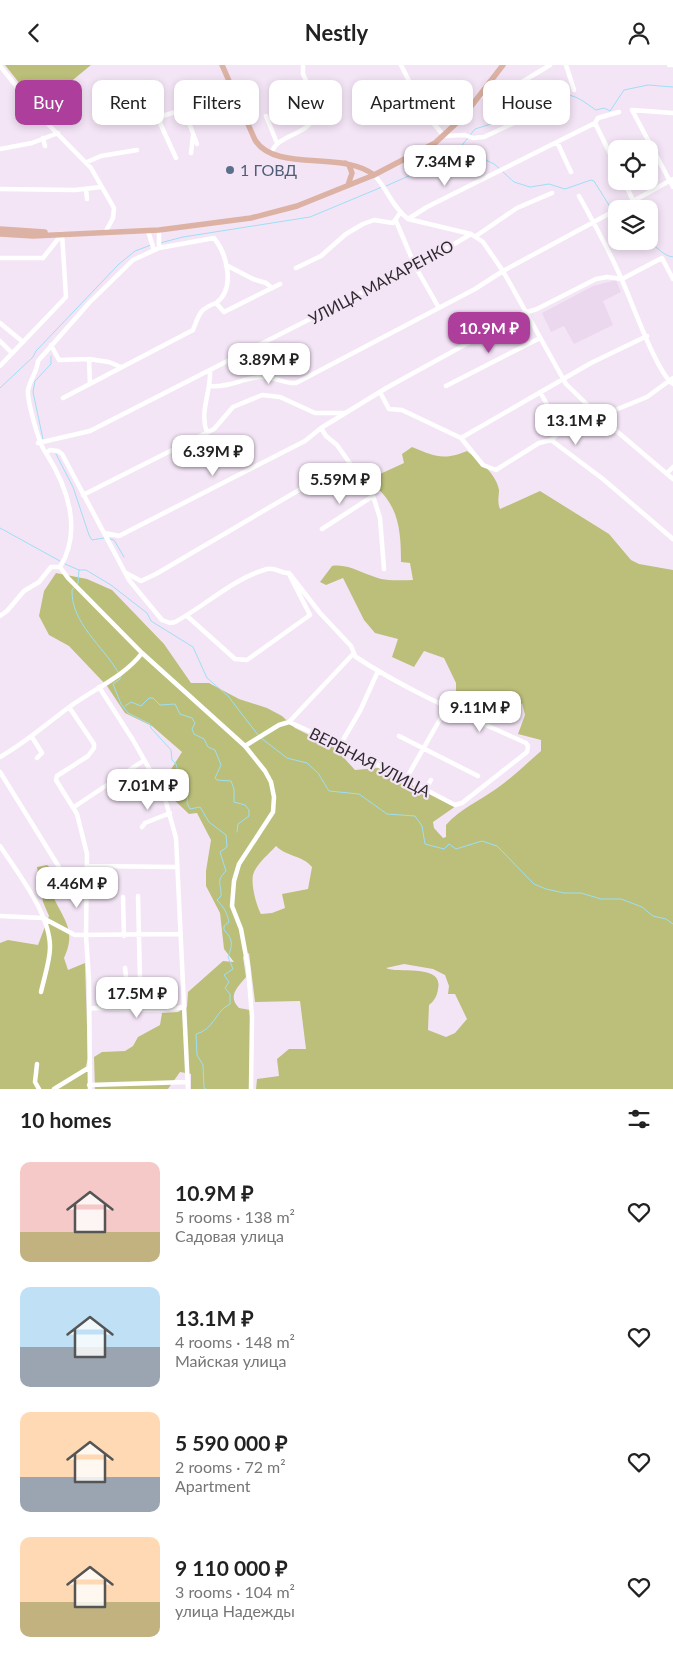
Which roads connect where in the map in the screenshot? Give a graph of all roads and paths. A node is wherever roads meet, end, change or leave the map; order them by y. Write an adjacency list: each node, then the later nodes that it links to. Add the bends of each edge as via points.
1 (222, 65): 31 (main road, via 255,140)
2 (303, 65): 10 (street)
3 (400, 65): 21 (street, via 425,113)
4 (503, 65): 12 (main road)
5 (550, 65): 12 (street, via 497,97)
6 (566, 65): 11 (street)
7 (669, 65): 8 (street)
8 (673, 65)
9 (0, 66): 19 (street)
10 (306, 80)
11 (574, 90)
12 (480, 96): 21 (main road)
13 (619, 112): 16 (street, via 598,118)
14 (673, 113): 37 (street, via 632,109)
15 (266, 116): 24 (street)
16 (594, 123): 23 (street); 29 (street)
17 (307, 125): 24 (street)
18 (510, 125): 21 (street, via 484,137)
19 (58, 133): 22 (street); 33 (street)
20 (194, 135): 25 (street); 30 (street); 32 (street, via 186,115 179,111 162,117 160,123)
21 (444, 136): 36 (main road)
22 (43, 139): 26 (street); 27 (street)
23 (557, 142): 35 (street); 49 (street)
24 (277, 143): 31 (street)
25 (197, 144)
26 (45, 146)
27 (0, 149)
28 (137, 150): 33 (street, via 101,156)
29 (608, 151)
30 (191, 153)
31 (271, 153): 34 (main road)
32 (176, 158)
33 (87, 162): 39 (street)
34 (343, 162): 36 (main road, via 358,165); 38 (main road, via 349,165 352,173)
35 (571, 172)
36 (374, 175): 38 (main road); 47 (street, via 382,182)
37 (671, 180): 40 (street); 46 (street)
38 (347, 186): 53 (main road, via 270,214)
39 (101, 187): 42 (street); 55 (street, via 114,208)
40 (673, 187)
41 (0, 189): 42 (street)
42 (86, 189): 45 (street)
43 (552, 193): 58 (street, УЛИЦА МАКАРЕНКО, via 517,208)
44 (579, 196): 51 (street)
45 (87, 199)
46 (636, 200)
47 (400, 213): 49 (street); 50 (street)
48 (608, 215): 51 (street)
49 (408, 219): 58 (street)
50 (396, 221): 62 (street); 63 (street, via 390,224 374,220 363,224 321,256)
51 (594, 222): 64 (street); 65 (street)
52 (0, 229): 57 (main road)
53 (159, 230): 54 (main road); 59 (street)
54 (148, 231): 55 (main road); 59 (street)
55 (105, 233): 57 (main road)
56 (0, 234): 57 (main road)
57 (62, 234): 60 (street, via 43,258); 76 (street, via 66,297)
58 (473, 235): 62 (street, УЛИЦА МАКАРЕНКО); 64 (street, via 488,247)
59 (156, 246): 61 (street, via 214,238); 77 (street, via 115,275)
60 (0, 258)
61 (226, 265): 68 (street); 69 (street, via 227,292)
62 (415, 265): 70 (street); 82 (street, УЛИЦА МАКАРЕНКО)
63 (296, 268)
64 (503, 271): 70 (street); 71 (street)
65 (622, 279): 66 (street, via 662,258); 71 (street, via 596,279); 73 (street)
66 (673, 279)
67 (280, 284): 68 (street)
68 (272, 288): 69 (street, via 224,312)
69 (216, 303): 81 (street, via 200,311 193,330)
70 (439, 308): 88 (street, via 296,383 262,377 224,387)
71 (526, 312): 74 (street); 91 (street, via 388,387)
72 (0, 323): 76 (street)
73 (647, 336): 84 (street); 85 (street)
74 (540, 338): 84 (street); 89 (street)
75 (0, 341): 78 (street)
76 (23, 342): 78 (street)
77 (51, 345): 79 (street, via 59,360); 99 (street, via 38,361 28,391)
78 (12, 353): 80 (street)
79 (89, 359): 81 (street); 86 (street)
80 (0, 366)
81 (121, 367): 86 (street)
82 (210, 371): 88 (street); 99 (street, УЛИЦА МАКАРЕНКО, via 90,431)
83 (673, 378): 85 (street)
84 (563, 380): 90 (street); 94 (street)
85 (668, 381): 87 (street); 94 (street, via 647,397 608,413)
86 (90, 384): 92 (street)
87 (673, 385)
88 (210, 386): 96 (street, via 203,414)
89 (446, 386)
90 (540, 392): 97 (street); 98 (street, via 560,427 559,433)
91 (381, 394): 93 (street); 97 (street, via 389,409 402,410)
92 (63, 398)
93 (347, 413): 95 (street); 96 (street, via 315,413 280,397 262,395 233,407 219,425)
94 (603, 420): 103 (street)
95 (321, 428): 106 (street, via 356,468); 108 (street, via 305,441 125,534 114,537)
96 (207, 433): 105 (street)
97 (461, 438): 98 (street, via 483,465 496,470 539,443)
98 (551, 440): 109 (street)
99 (38, 443): 100 (street)
100 (46, 453): 105 (street, via 50,450 62,455); 110 (street, via 63,482 71,519 68,546)
101 (673, 467): 103 (street)
102 (328, 473): 112 (street, via 156,574 141,581)
103 (667, 473): 104 (street)
104 (673, 479)
105 (83, 495): 108 (street)
106 (373, 496): 107 (street); 111 (street, via 380,518)
107 (322, 529)
108 (104, 533): 112 (street)
109 (673, 539)
110 (60, 567): 114 (street, via 52,567); 116 (street)
111 (384, 569)
112 (126, 573): 115 (street, via 162,620 173,623)
113 (288, 573): 115 (street, via 266,569); 115 (street, via 310,614 247,660 234,659); 117 (street)
114 (0, 616)
115 (187, 616)
116 (142, 653): 119 (street, via 136,661); 125 (street)
117 (354, 653): 118 (street); 122 (street, ВЕРБНАЯ УЛИЦА)
118 (378, 671): 121 (street); 126 (street)
119 (99, 687): 120 (street); 130 (street)
120 (70, 707): 124 (street); 136 (street, via 94,744 88,755 56,775 58,785)
121 (447, 707): 127 (street); 135 (street, ВЕРБНАЯ УЛИЦА, via 526,743 527,752 458,805)
122 (289, 722): 125 (street); 126 (street, ВЕРБНАЯ УЛИЦА)
123 (399, 736): 127 (street)
124 (32, 737): 128 (street); 129 (street, via 42,753)
125 (244, 745): 162 (street, via 265,771 274,797 273,812 239,864 232,906 241,929 248,967 252,1017)
126 (340, 745): 133 (street, ВЕРБНАЯ УЛИЦА)
127 (424, 749): 132 (street); 133 (street)
128 (0, 757)
129 (37, 758)
130 (143, 761): 136 (street); 137 (street, via 164,795)
131 (0, 772): 142 (street)
132 (478, 776)
133 (406, 779): 135 (street, ВЕРБНАЯ УЛИЦА)
134 (431, 780): 135 (street)
135 (425, 789)
136 (74, 807): 140 (street, via 86,843)
137 (170, 813): 138 (street); 141 (street, via 176,838)
138 (142, 827)
139 (0, 847): 146 (street)
140 (87, 866): 141 (street); 149 (street)
141 (176, 867): 147 (street)
142 (72, 888)
143 (138, 896): 148 (street)
144 (123, 897): 150 (street)
145 (0, 915): 146 (street)
146 (43, 917): 149 (street, via 65,932); 152 (street, via 50,949)
147 (181, 934): 148 (street); 153 (street)
148 (139, 935): 150 (street); 151 (street, via 140,979 137,986 126,985)
149 (86, 936): 150 (street); 154 (street)
150 (124, 936)
151 (125, 968)
152 (41, 992)
153 (184, 1007): 154 (street); 157 (street)
154 (90, 1008): 156 (street)
155 (38, 1064): 159 (street, via 35,1082)
156 (90, 1067): 158 (street); 160 (street)
157 (188, 1082): 158 (street); 161 (street)
158 (90, 1087)
159 (39, 1089)
160 (54, 1089)
161 (188, 1089)
162 (251, 1089)

